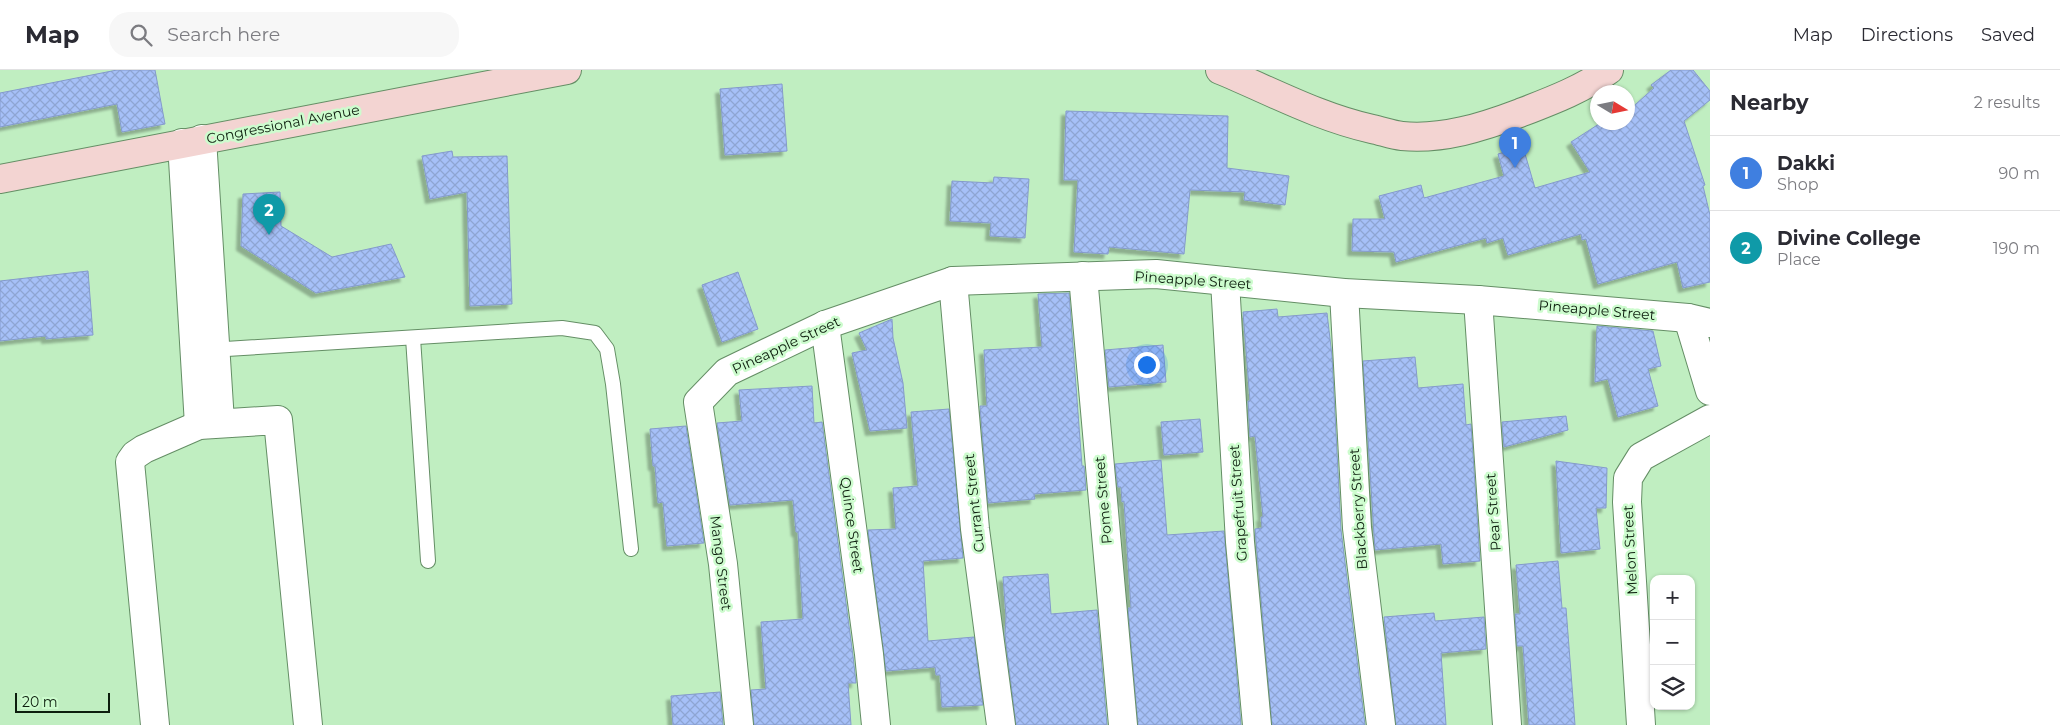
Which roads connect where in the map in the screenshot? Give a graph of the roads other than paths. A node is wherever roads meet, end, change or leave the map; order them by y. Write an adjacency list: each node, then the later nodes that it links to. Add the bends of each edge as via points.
1 (567, 70): 4 (main road, Congressional Avenue)
2 (1220, 70): 3 (main road, via 1309,110 1402,136 1446,134 1492,123 1585,85)
3 (1610, 70)
4 (192, 141): 5 (main road, Congressional Avenue); 14 (street)
5 (0, 179)
6 (1083, 276): 7 (street, Pineapple Street); 8 (street, Pineapple Street, via 1156,274); 26 (street, Pome Street)
7 (953, 281): 12 (street, Pineapple Street); 25 (street, Currant Street, via 976,529)
8 (1225, 281): 9 (street, Pineapple Street); 27 (street, Grapefruit Street, via 1240,542)
9 (1344, 293): 10 (street, Pineapple Street); 28 (street, Blackberry Street, via 1357,528)
10 (1478, 300): 11 (street, Pineapple Street); 29 (street, Pear Street)
11 (1703, 317): 15 (street)
12 (825, 325): 16 (street, Pineapple Street, via 727,372); 24 (street, Quince Street)
13 (413, 338): 14 (lane); 19 (lane, via 562,328 595,333 607,349 614,384); 20 (lane)
14 (205, 351): 18 (street)
15 (1710, 391)
16 (698, 402): 23 (street, Mango Street, via 723,564)
17 (1710, 419): 30 (street, Melon Street, via 1641,457 1628,478)
18 (210, 423): 21 (street, via 144,450 130,462); 22 (street, via 278,420)
19 (631, 549)
20 (428, 561)
21 (155, 725)
22 (308, 725)
23 (739, 725)
24 (876, 725)
25 (1001, 725)
26 (1124, 725)
27 (1257, 725)
28 (1381, 725)
29 (1507, 725)
30 (1641, 725)

